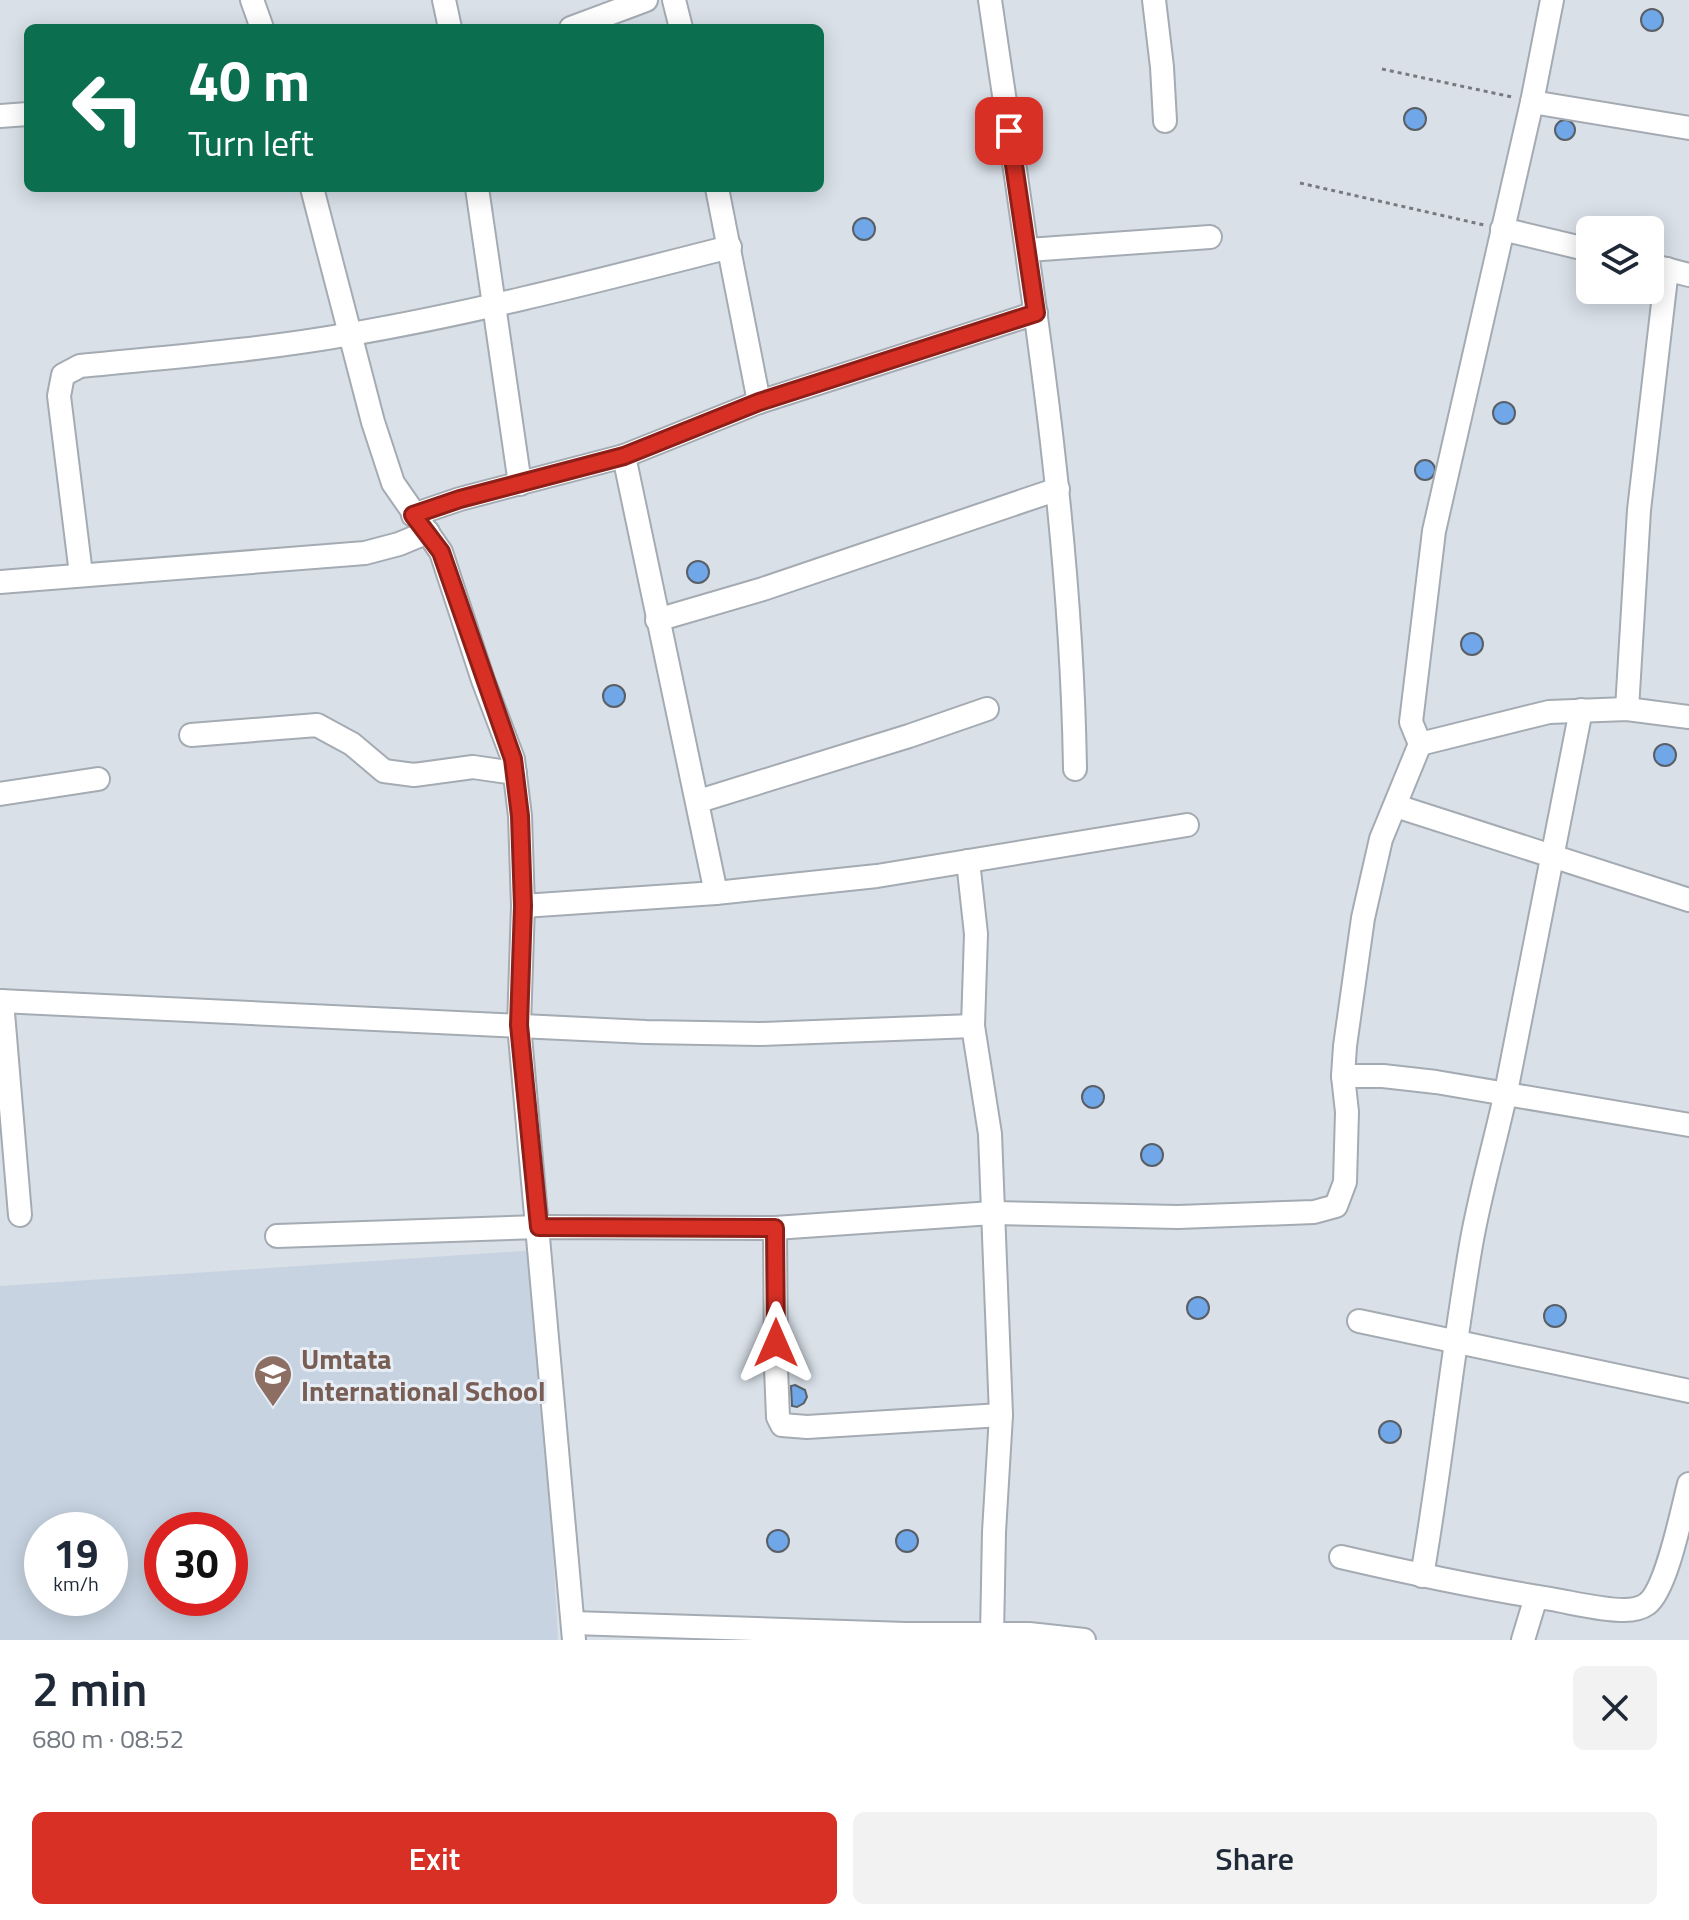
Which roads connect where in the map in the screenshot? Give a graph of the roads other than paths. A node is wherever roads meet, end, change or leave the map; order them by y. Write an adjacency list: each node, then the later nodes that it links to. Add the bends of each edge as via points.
1 (252, 0): 8 (street)
2 (444, 0): 9 (street)
3 (646, 0): 10 (street)
4 (674, 0): 11 (street)
5 (990, 0): 24 (street)
6 (1154, 0): 15 (street)
7 (1552, 0): 12 (street)
8 (261, 24)
9 (449, 24)
10 (582, 24)
11 (680, 24)
12 (1532, 102): 16 (street); 20 (street)
13 (24, 114): 14 (street)
14 (0, 116)
15 (1165, 121)
16 (1689, 128)
17 (313, 192): 30 (street)
18 (478, 192): 28 (street)
19 (718, 192): 22 (street)
20 (1502, 229): 23 (street); 44 (street, via 1434,531 1411,722)
21 (1210, 237): 24 (street)
22 (730, 247): 28 (street); 31 (street)
23 (1576, 247)
24 (1028, 250): 29 (street)
25 (1664, 269): 26 (street)
26 (1689, 275)
27 (1655, 304): 40 (street)
28 (495, 306): 30 (street); 33 (street)
29 (1036, 313): 31 (street); 34 (street)
30 (349, 335): 35 (street, via 393,483); 36 (street, via 80,366 63,375 59,396)
31 (759, 402): 32 (street)
32 (624, 456): 33 (street); 38 (street)
33 (520, 484): 35 (street, via 460,499)
34 (1058, 489): 38 (street); 45 (street)
35 (420, 523): 36 (street, via 399,544 365,553); 46 (street, via 446,565)
36 (81, 574): 37 (street)
37 (0, 582)
38 (657, 620): 49 (street)
39 (987, 709): 49 (street)
40 (1627, 709): 41 (street); 42 (street)
41 (1581, 710): 44 (street, via 1549,712); 52 (street)
42 (1689, 717)
43 (191, 735): 46 (street, via 317,725 352,744 384,771 414,775 473,767)
44 (1420, 744): 50 (street)
45 (1075, 769)
46 (515, 773): 56 (street)
47 (98, 779): 48 (street)
48 (0, 794)
49 (699, 801): 54 (street)
50 (1396, 806): 52 (street); 60 (street, via 1381,839 1363,918)
51 (1187, 825): 53 (street)
52 (1554, 855): 55 (street); 61 (street)
53 (968, 861): 54 (street); 59 (street, via 976,934)
54 (716, 893): 56 (street)
55 (1689, 900)
56 (523, 906): 58 (street)
57 (1, 1001): 58 (street); 64 (street)
58 (519, 1025): 59 (street, via 760,1034); 65 (street)
59 (973, 1026): 63 (street, via 990,1134)
60 (1343, 1076): 61 (street, via 1383,1076); 63 (street, via 1345,1182 1336,1206 1327,1210 1178,1217)
61 (1505, 1094): 62 (street); 69 (street)
62 (1689, 1125)
63 (992, 1213): 66 (street); 71 (street)
64 (20, 1215)
65 (539, 1227): 66 (street); 67 (street); 77 (street)
66 (775, 1228): 71 (street, via 782,1425)
67 (277, 1236)
68 (1359, 1321): 69 (street)
69 (1455, 1339): 70 (street); 75 (street)
70 (1689, 1391)
71 (1001, 1415): 78 (street)
72 (1689, 1484): 74 (street)
73 (1341, 1557): 75 (street)
74 (1679, 1563): 76 (street, via 1649,1603 1636,1609)
75 (1422, 1576): 76 (street)
76 (1536, 1597): 81 (street)
77 (574, 1632): 78 (street)
78 (992, 1635): 79 (street)
79 (1028, 1637): 80 (street)
80 (1084, 1640)
81 (1523, 1640)

